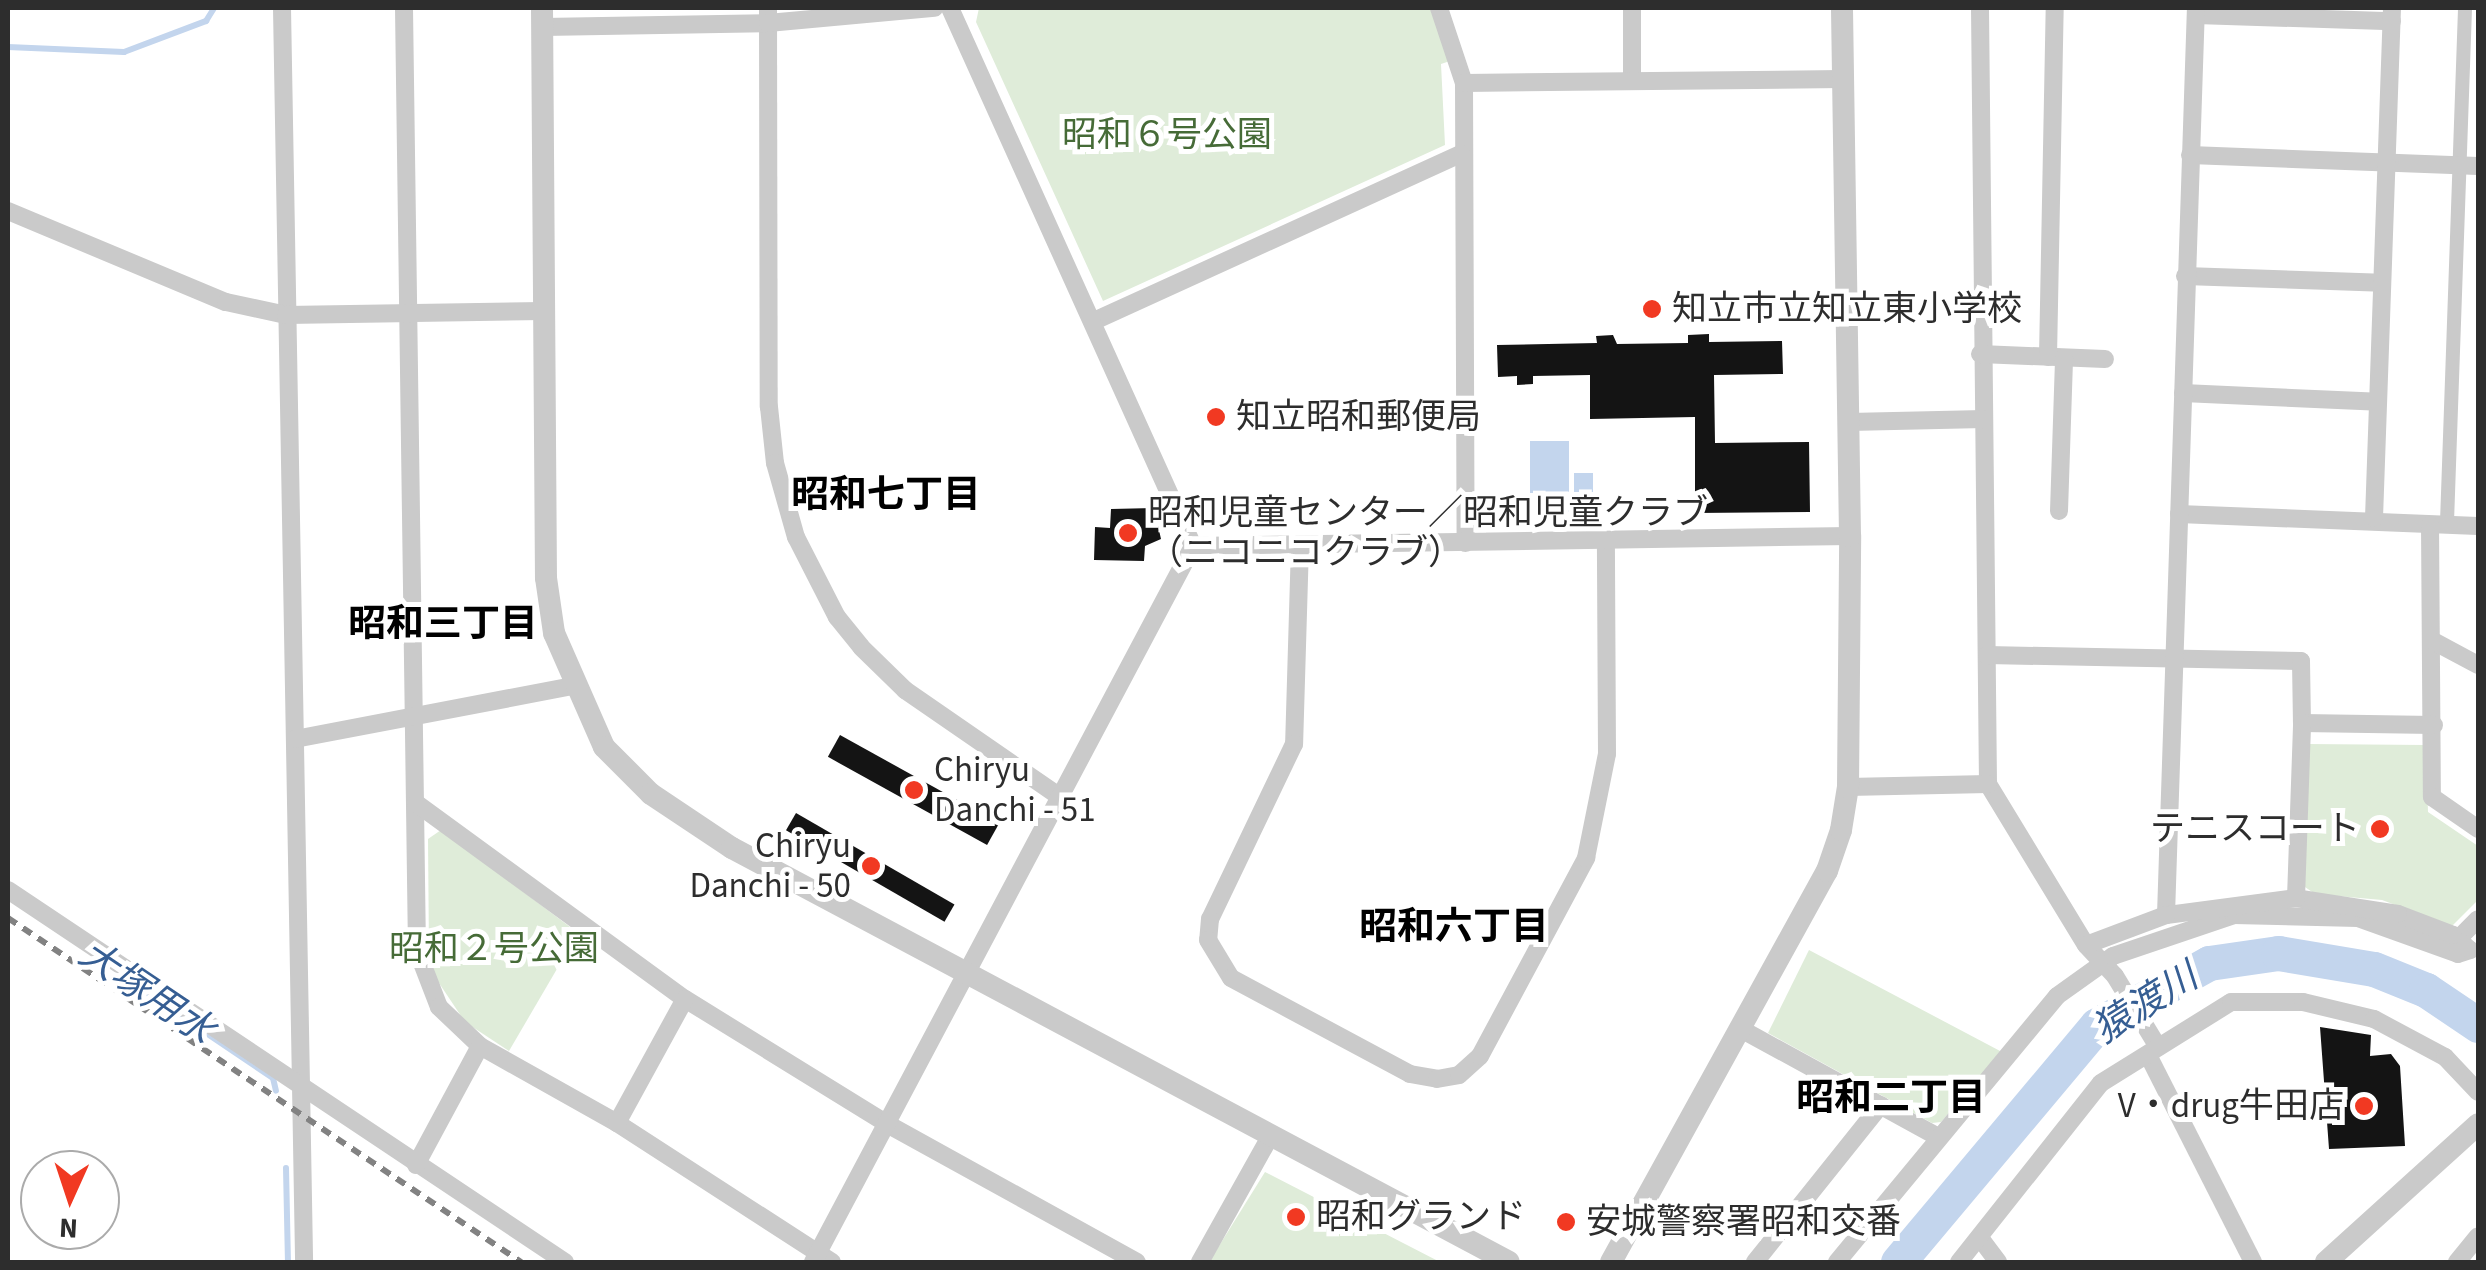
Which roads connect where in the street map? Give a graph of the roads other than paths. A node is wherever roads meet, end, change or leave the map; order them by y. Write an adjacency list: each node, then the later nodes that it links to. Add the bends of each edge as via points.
1 (282, 8): 27 (street)
2 (404, 8): 26 (street)
3 (934, 8): 13 (street)
4 (950, 8): 28 (street)
5 (1439, 8): 17 (street)
6 (1632, 8): 15 (street)
7 (1842, 8): 16 (street)
8 (1980, 8): 29 (street)
9 (2054, 8): 30 (street)
10 (2464, 8): 21 (street)
11 (2196, 11): 12 (street); 19 (street)
12 (2392, 14): 20 (street)
13 (768, 15): 14 (street); 57 (street, via 770,407 775,464 796,537 837,617 905,690)
14 (543, 18): 25 (street)
15 (1632, 79): 16 (street); 17 (street)
16 (1842, 79): 35 (street)
17 (1464, 83): 18 (street)
18 (1461, 154): 28 (street); 43 (street)
19 (2190, 155): 20 (street); 23 (street)
20 (2386, 162): 21 (street); 24 (street)
21 (2469, 165): 39 (street)
22 (8, 211): 27 (street, via 226,302)
23 (2185, 276): 24 (street); 32 (street)
24 (2381, 283): 33 (street)
25 (543, 311): 26 (street); 50 (street, via 546,578 554,633)
26 (408, 313): 27 (street); 51 (street)
27 (286, 315): 54 (street)
28 (1094, 321): 45 (street)
29 (1980, 354): 30 (street); 34 (street)
30 (2056, 357): 31 (street); 36 (street)
31 (2105, 359)
32 (2183, 393): 33 (street); 37 (street)
33 (2378, 402): 38 (street)
34 (1984, 418): 35 (street); 47 (street)
35 (1849, 422): 41 (street)
36 (2058, 511)
37 (2179, 514): 38 (street); 48 (street)
38 (2374, 518): 39 (street)
39 (2438, 524): 40 (street); 46 (street)
40 (2478, 526)
41 (1850, 536): 42 (street); 56 (street)
42 (1606, 541): 43 (street); 44 (street, via 1608,754 1586,858 1480,1056 1459,1074 1437,1079 1410,1074 1231,978 1208,940 1210,919 1294,744)
43 (1466, 542): 44 (street)
44 (1300, 545): 45 (street)
45 (1193, 546): 57 (street)
46 (2435, 642): 49 (street); 53 (street)
47 (1988, 654): 48 (street); 55 (street)
48 (2174, 656): 52 (street, via 2301,661); 62 (street)
49 (2478, 665)
50 (574, 686): 51 (street); 67 (street, via 604,747 651,794 732,848)
51 (415, 719): 54 (street); 58 (street)
52 (2302, 723): 53 (street); 61 (street)
53 (2434, 725): 59 (street, via 2432,797)
54 (295, 739): 72 (street)
55 (1988, 784): 56 (street); 64 (street)
56 (1848, 787): 69 (street, via 1827,871)
57 (1063, 799): 67 (street)
58 (416, 802): 68 (street); 70 (street, via 417,950 439,1008)
59 (2478, 830)
60 (8, 890): 72 (street)
61 (2296, 898): 62 (street); 65 (street, via 2398,914)
62 (2166, 915): 64 (street)
63 (2478, 919): 65 (street)
64 (2086, 945): 66 (street)
65 (2469, 948): 66 (street, via 2458,954 2358,918 2234,915 2144,942)
66 (2108, 969): 71 (street); 79 (street, via 2058,996)
67 (965, 974): 76 (street); 78 (street)
68 (685, 999): 75 (street); 76 (street)
69 (1739, 1028): 74 (street); 89 (street)
70 (480, 1046): 75 (street); 80 (street)
71 (2153, 1051): 73 (street, via 2232,1002 2303,1002 2405,1032 2445,1057); 82 (street, via 2101,1083); 94 (street)
72 (297, 1086): 80 (street); 84 (street)
73 (2478, 1092)
74 (1881, 1106): 79 (street); 90 (street)
75 (617, 1123): 83 (street)
76 (889, 1124): 83 (street); 86 (street)
77 (2478, 1124): 95 (street)
78 (1270, 1137): 87 (street); 88 (street)
79 (1938, 1137): 91 (street)
80 (416, 1165): 85 (street)
81 (2478, 1236): 96 (street)
82 (1980, 1238): 92 (street); 93 (street)
83 (821, 1260)
84 (304, 1262)
85 (566, 1262)
86 (1137, 1262)
87 (1200, 1262)
88 (1509, 1262)
89 (1611, 1262)
90 (1755, 1262)
91 (1837, 1262)
92 (1959, 1262)
93 (1998, 1262)
94 (2253, 1262)
95 (2326, 1262)
96 (2457, 1262)

